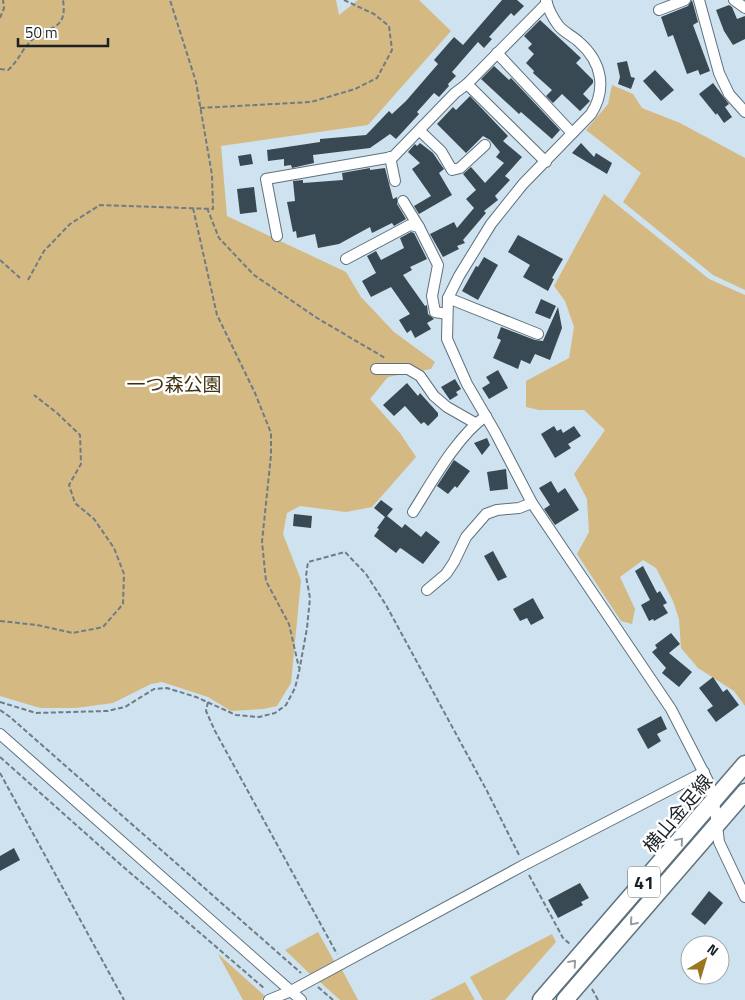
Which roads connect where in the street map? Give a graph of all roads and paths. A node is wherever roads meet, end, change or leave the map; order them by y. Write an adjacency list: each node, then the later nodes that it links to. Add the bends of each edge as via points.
1 (4, 0): 11 (path)
2 (63, 0): 13 (path, via 65,13 59,24 30,42 8,70)
3 (170, 0): 15 (path, via 196,82)
4 (344, 0): 15 (path, via 374,14 389,26 392,50 378,78 355,89 311,102)
5 (684, 0): 10 (street)
6 (700, 0): 16 (street, via 719,73 729,94)
7 (734, 0): 9 (street)
8 (546, 1): 12 (street); 18 (street, via 559,26 580,43 594,60 600,74 598,103)
9 (745, 8)
10 (659, 10)
11 (0, 18)
12 (497, 53): 14 (street); 18 (street)
13 (0, 69)
14 (467, 84): 17 (street); 21 (street)
15 (200, 108): 25 (path, via 212,175 213,208)
16 (745, 112)
17 (420, 131): 19 (street, via 441,151 452,170 460,168); 20 (street)
18 (572, 133): 21 (street)
19 (485, 145)
20 (390, 157): 22 (street); 27 (street, via 266,179)
21 (546, 162): 32 (street, via 523,184 491,224)
22 (395, 181)
23 (403, 201): 26 (street)
24 (193, 208): 25 (path); 31 (path, via 100,205 70,224 44,251); 44 (path, via 218,315 271,433 262,542 266,581 289,624)
25 (208, 208): 36 (path, via 219,238 254,275 317,318)
26 (419, 227): 28 (street, via 410,225); 33 (street, via 438,265 432,296 435,312)
27 (277, 236)
28 (346, 259)
29 (0, 260): 30 (path)
30 (20, 278)
31 (28, 280)
32 (448, 298): 33 (street); 34 (street)
33 (447, 314): 38 (street, via 447,338 467,384)
34 (538, 334)
35 (376, 369): 36 (street)
36 (402, 369): 39 (street, via 408,368 420,376 447,408)
37 (34, 395): 43 (path, via 80,435 81,464 70,484 75,503 94,519 114,548 124,574 123,604 103,627 73,633)
38 (486, 416): 39 (street); 40 (street)
39 (476, 423): 41 (street, via 440,467)
40 (532, 503): 42 (street, via 486,514 466,537 446,574); 51 (street, via 671,709)
41 (414, 512)
42 (427, 590)
43 (0, 621)
44 (299, 672): 46 (path, via 286,705 275,713 259,717 236,715); 56 (path, via 310,598 306,576 308,562 346,552 366,574 386,605)
45 (0, 702): 46 (path, via 36,713 108,711 124,707 154,689 166,688)
46 (208, 702): 59 (path, via 206,712 215,732)
47 (0, 710): 61 (path)
48 (0, 734): 62 (street)
49 (0, 757): 63 (path)
50 (745, 764): 54 (main road, 横山金足線 / 41)
51 (704, 772): 54 (street); 56 (street)
52 (0, 773): 64 (path)
53 (745, 792): 55 (main road, 横山金足線 / 41)
54 (714, 801): 55 (street); 58 (main road, 横山金足線 / 41, one-way to 54)
55 (716, 826): 57 (street, via 719,842); 60 (main road, 横山金足線 / 41, one-way to 60)
56 (524, 866): 58 (path, via 563,938); 59 (street)
57 (745, 897)
58 (581, 954): 67 (main road, 横山金足線 / 41, one-way to 58)
59 (341, 963): 61 (street)
60 (586, 976): 68 (main road, 横山金足線 / 41); 69 (path)
61 (310, 980): 62 (street); 66 (path)
62 (291, 991): 63 (street); 65 (street)
63 (272, 999)
64 (124, 1000)
65 (301, 1000)
66 (333, 1000)
67 (541, 1000)
68 (565, 1000)
69 (598, 1000)

